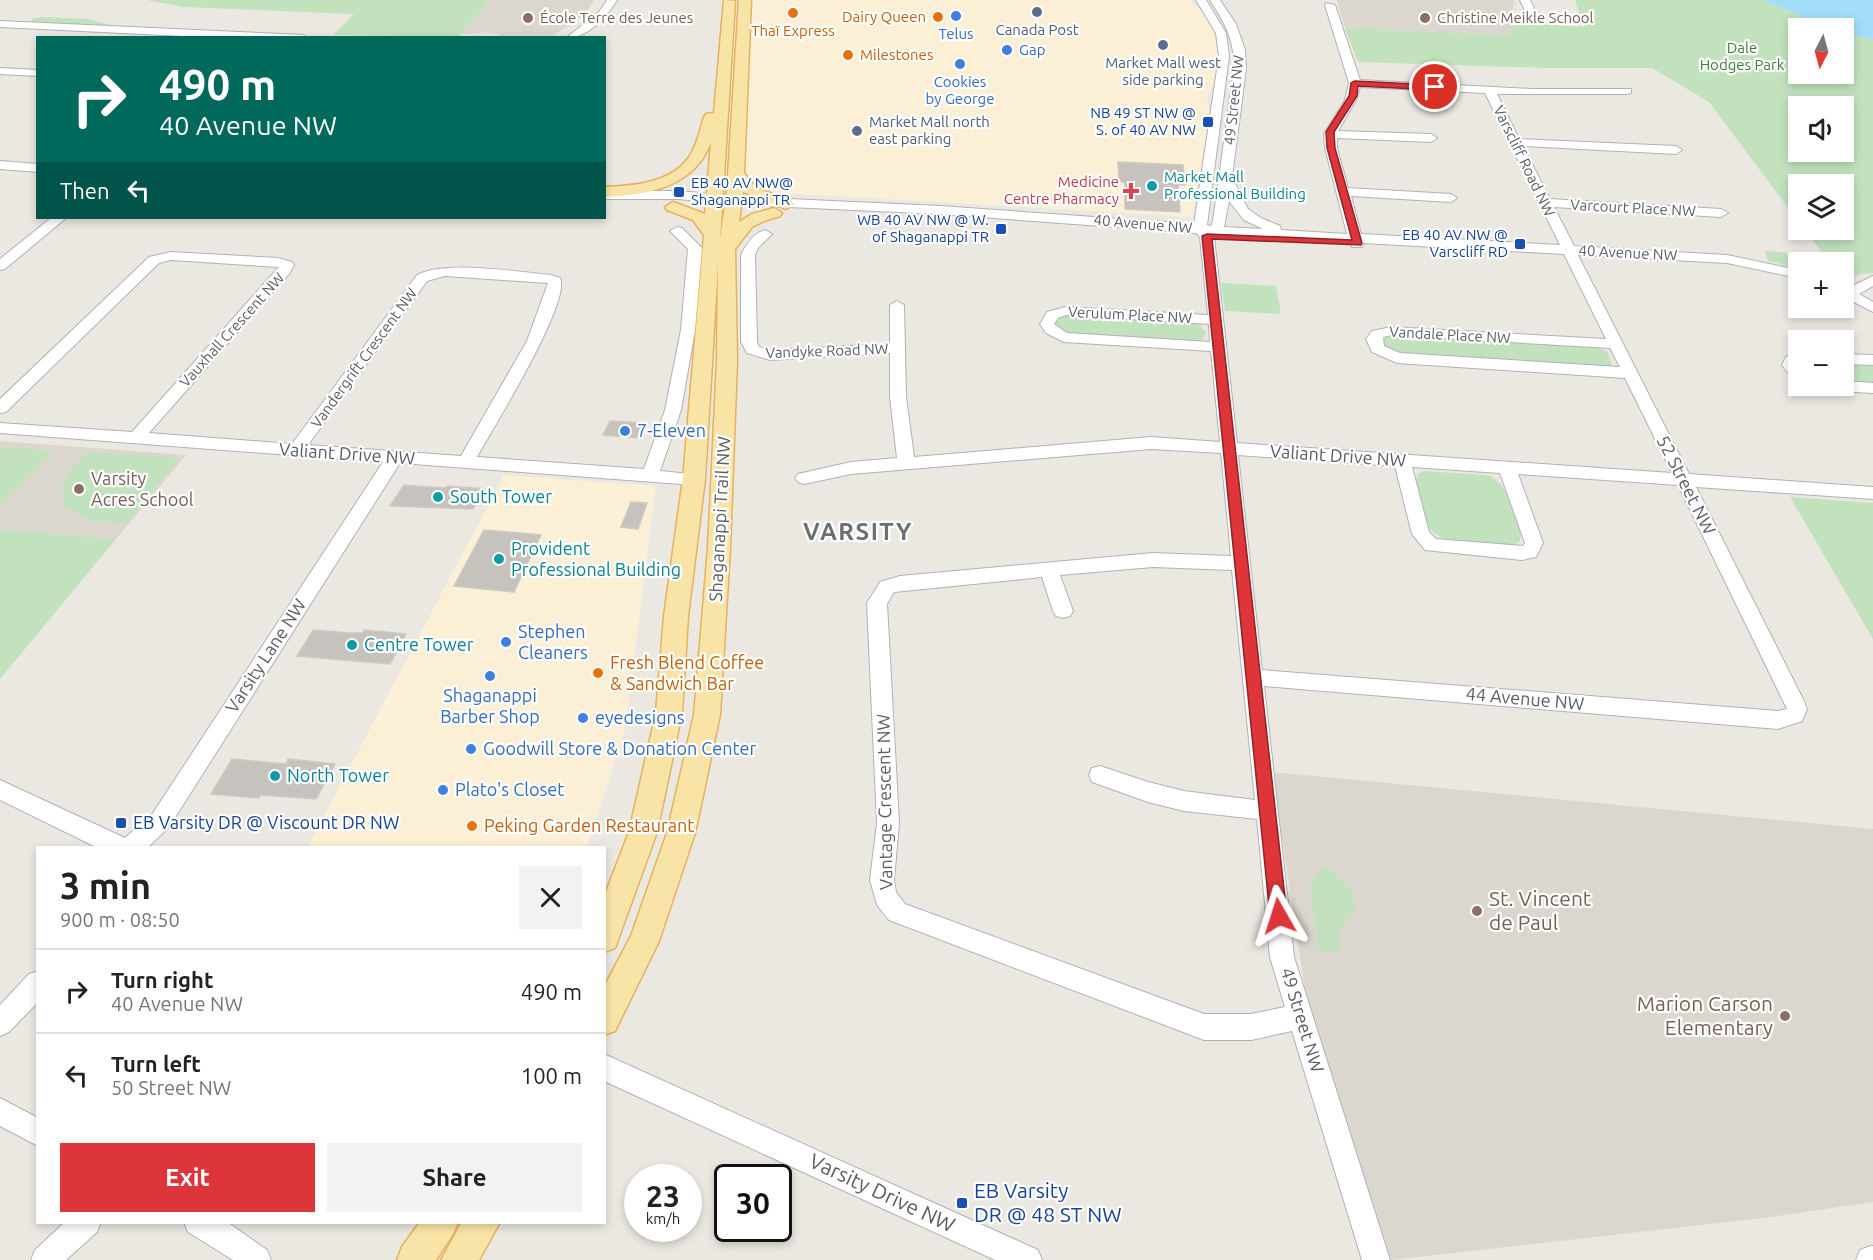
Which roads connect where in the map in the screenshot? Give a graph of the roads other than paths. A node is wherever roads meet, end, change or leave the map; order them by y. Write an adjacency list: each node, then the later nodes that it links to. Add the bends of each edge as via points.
1 (612, 0): 16 (street, via 603,14)
2 (729, 0): 20 (main road, Shaganappi Trail NW)
3 (745, 0): 29 (main road, Shaganappi Trail NW)
4 (1201, 0): 43 (street, 49 Street NW, via 1221,33 1224,56)
5 (1215, 0): 30 (street, 49 Street NW, via 1231,24 1240,50)
6 (1525, 0): 10 (street)
7 (1329, 2): 19 (street)
8 (0, 13): 9 (street)
9 (34, 14): 12 (street); 13 (street, via 98,18)
10 (1528, 17)
11 (0, 24): 12 (street)
12 (17, 25): 13 (street); 14 (street)
13 (131, 30): 15 (street)
14 (0, 35)
15 (260, 36)
16 (573, 36)
17 (0, 71): 18 (street)
18 (36, 73)
19 (1355, 83): 21 (street, Varscliff Road NW); 23 (street, via 1353,96)
20 (721, 86): 32 (main road, via 699,153 687,168 648,187); 37 (main road, Shaganappi Trail NW)
21 (1489, 90): 22 (street); 25 (street, Varscliff Road NW)
22 (1627, 91)
23 (1330, 134): 24 (street); 31 (street)
24 (1431, 138)
25 (1515, 142): 26 (street); 35 (street, Varscliff Road NW)
26 (1676, 150)
27 (0, 165): 28 (street)
28 (36, 168)
29 (735, 173): 37 (main road, Shaganappi Trail NW); 39 (main road, via 750,191)
30 (1226, 174): 43 (street, 49 Street NW, via 1220,221); 45 (street, via 1233,200 1243,212 1265,225)
31 (1343, 192): 34 (street); 46 (street)
32 (606, 193)
33 (606, 193): 37 (street, 40 Avenue NW, via 658,194)
34 (1451, 198)
35 (1545, 203): 40 (street, Varcourt Place NW); 50 (street, Varscliff Road NW)
36 (606, 204): 38 (street, 40 Avenue NW)
37 (723, 205): 38 (street, 40 Avenue NW); 39 (street, 40 Avenue NW); 47 (main road, Shaganappi Trail NW)
38 (673, 207): 47 (main road, via 699,217)
39 (780, 208): 43 (street, 40 Avenue NW); 47 (main road, via 755,217)
40 (1721, 213)
41 (58, 219): 49 (street)
42 (677, 231): 77 (street, via 695,248 688,330 674,410)
43 (1208, 232): 45 (street, 40 Avenue NW); 46 (street, 40 Avenue NW); 58 (street, 49 Street NW)
44 (765, 234): 61 (street, Vandyke Road NW, via 748,255 752,350 770,356)
45 (1301, 234): 46 (street, 40 Avenue NW)
46 (1357, 241): 50 (street, 40 Avenue NW)
47 (719, 242): 79 (main road, Shaganappi Trail NW); 86 (main road, Shaganappi Trail NW, via 727,361)
48 (0, 245): 49 (street)
49 (23, 247): 51 (street)
50 (1570, 253): 52 (street, 40 Avenue NW, via 1753,264); 59 (street, 52 Street NW)
51 (0, 266)
52 (1788, 272)
53 (1873, 280): 54 (street)
54 (1854, 288)
55 (1854, 297): 57 (street)
56 (897, 305): 61 (street)
57 (1873, 308)
58 (1216, 320): 60 (street, 49 Street NW); 60 (street, Verulum Place NW, via 1070,311 1052,315 1047,324 1064,337)
59 (1616, 344): 64 (street, 52 Street NW); 64 (street, Vandale Place NW, via 1391,331 1377,334 1374,339 1377,349 1397,358)
60 (1218, 347): 70 (street, 49 Street NW)
61 (897, 348): 75 (street)
62 (1854, 359): 63 (street)
63 (1873, 360)
64 (1630, 373): 80 (street, 52 Street NW)
65 (1854, 387): 66 (street)
66 (1873, 388)
67 (0, 408): 69 (street, Vauxhall Crescent NW, via 154,260 171,256 287,265)
68 (0, 428): 69 (street, Valiant Drive NW)
69 (135, 438): 71 (street, Valiant Drive NW)
70 (1229, 448): 73 (street, Valiant Drive NW); 75 (street, Valiant Drive NW, via 1144,444); 82 (street, 49 Street NW)
71 (296, 450): 72 (street, Valiant Drive NW); 74 (street, Vandergrift Crescent NW, via 422,278 445,272 551,279 555,288 535,341)
72 (395, 457): 74 (street, Valiant Drive NW); 92 (street, Varsity Lane NW, via 161,820)
73 (1402, 461): 76 (street, Valiant Drive NW); 76 (street, via 1421,534 1431,545 1522,554 1530,552 1534,543)
74 (465, 463): 77 (street, Valiant Drive NW)
75 (906, 463): 78 (street, Valiant Drive NW, via 851,468)
76 (1507, 468): 80 (street, Valiant Drive NW)
77 (650, 476): 79 (street, Valiant Drive NW)
78 (804, 478)
79 (694, 479): 86 (main road, via 704,487 706,500 696,657); 93 (main road, Shaganappi Trail NW, via 676,616 669,713 643,832)
80 (1684, 480): 81 (street, Valiant Drive NW); 87 (street, 52 Street NW, via 1793,699)
81 (1873, 493)
82 (1241, 564): 83 (street, Vantage Crescent NW, via 1175,559); 85 (street, 49 Street NW)
83 (1049, 569): 84 (street); 96 (street, Vantage Crescent NW, via 900,583 881,593 877,603 888,812 882,880 889,905 909,917 1204,1027 1251,1027)
84 (1063, 611)
85 (1254, 677): 87 (street, 44 Avenue NW, via 1778,720); 90 (street, 49 Street NW)
86 (710, 680): 95 (main road, Shaganappi Trail NW, via 707,714 681,832 644,941)
87 (1795, 715)
88 (1100, 775): 90 (street, via 1184,801)
89 (0, 790): 91 (street)
90 (1268, 812): 96 (street, 49 Street NW, via 1282,957)
91 (118, 846)
92 (132, 846)
93 (606, 933)
94 (36, 985): 97 (street)
95 (606, 1016)
96 (1300, 1017): 110 (street, 49 Street NW)
97 (0, 1023)
98 (606, 1068): 109 (street, Varsity Drive NW)
99 (0, 1111): 100 (street)
100 (36, 1132)
101 (85, 1224): 105 (street)
102 (202, 1224): 106 (street)
103 (440, 1224): 107 (main road)
104 (482, 1224): 108 (main road)
105 (45, 1260)
106 (257, 1260)
107 (415, 1260)
108 (459, 1260)
109 (1028, 1260)
110 (1376, 1260)

